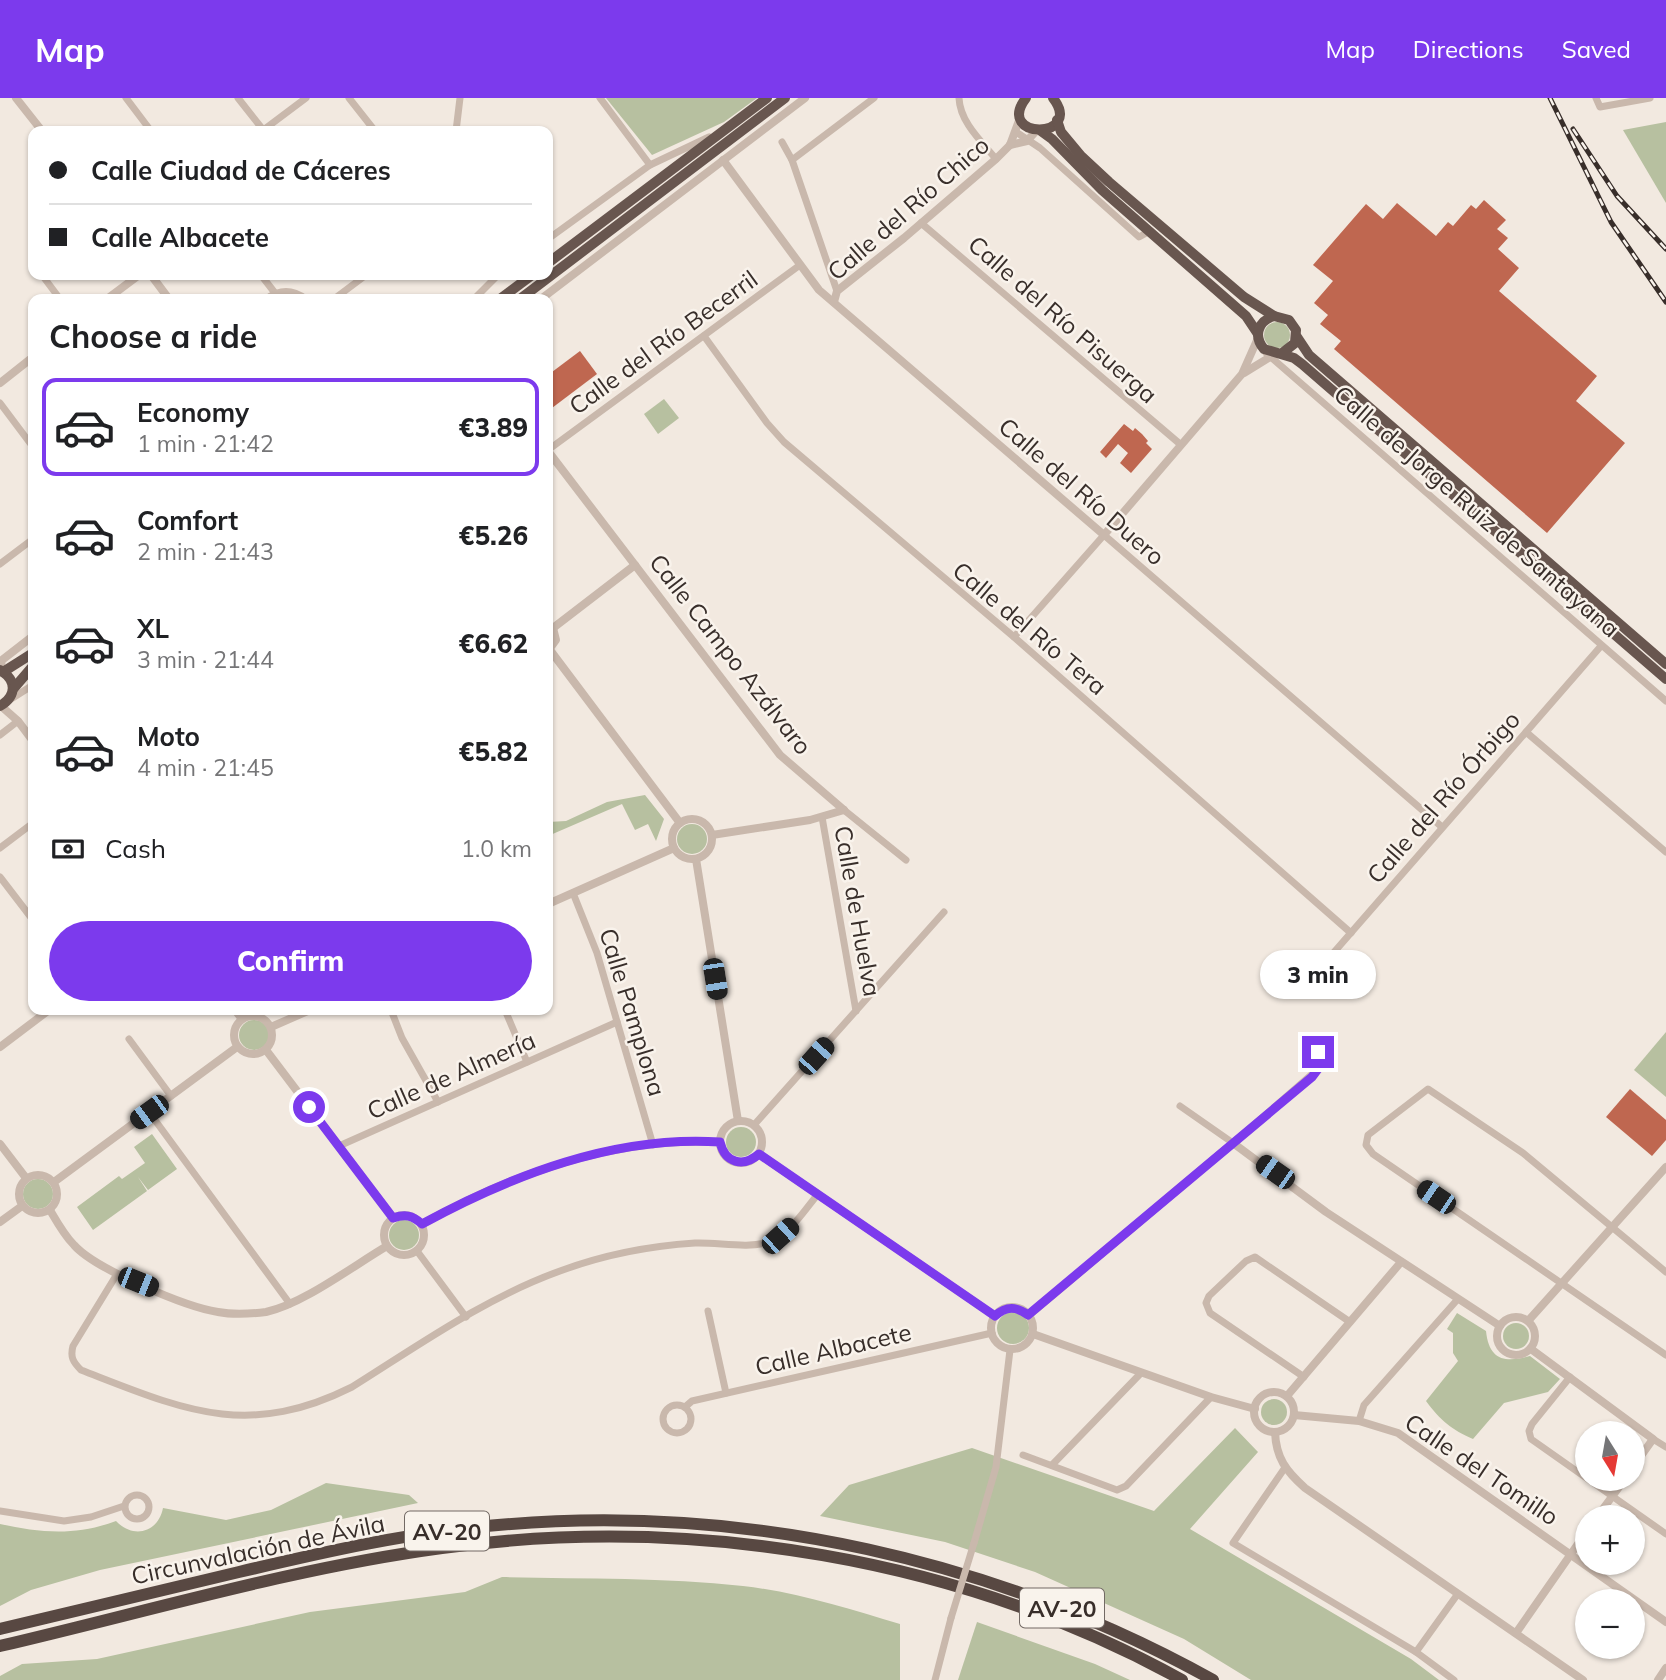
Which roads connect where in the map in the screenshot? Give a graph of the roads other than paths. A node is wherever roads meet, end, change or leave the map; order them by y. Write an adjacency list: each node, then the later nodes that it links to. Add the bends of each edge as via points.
1 (16, 98): 18 (street)
2 (126, 98): 19 (street)
3 (238, 98): 20 (street)
4 (306, 98): 21 (street)
5 (349, 98): 22 (street)
6 (460, 98): 23 (street)
7 (600, 98): 33 (street)
8 (767, 98): 24 (highway)
9 (785, 98): 39 (highway)
10 (805, 98): 31 (street)
11 (874, 98): 32 (street)
12 (959, 98): 30 (street, via 970,130)
13 (1053, 98): 17 (highway, Calle de Jorge Ruiz de Santayana, via 1059,109)
14 (1596, 98): 15 (street, via 1600,107)
15 (1650, 98)
16 (1022, 104): 25 (highway, Calle de Jorge Ruiz de Santayana, via 1025,125); 26 (street, Calle del Río Chico)
17 (1057, 120): 25 (highway, via 1048,130); 54 (highway, Calle de Jorge Ruiz de Santayana, via 1081,156 1109,182 1244,297)
18 (38, 126)
19 (147, 126)
20 (259, 126)
21 (270, 126)
22 (371, 126)
23 (457, 126)
24 (723, 131): 33 (street); 37 (highway)
25 (1039, 131): 27 (street, Calle del Río Chico); 35 (highway, Calle de Jorge Ruiz de Santayana)
26 (1016, 132): 27 (street, Calle de Jorge Ruiz de Santayana); 29 (street, Calle del Río Chico)
27 (1027, 141): 29 (street, Calle del Río Chico); 35 (street, Calle de Jorge Ruiz de Santayana, via 1139,237)
28 (782, 142): 32 (street)
29 (1010, 145): 30 (street, Calle del Río Chico)
30 (996, 159): 34 (street, Calle del Río Chico)
31 (723, 160): 38 (street, Calle del Río Duero); 52 (street)
32 (792, 160): 45 (street)
33 (650, 165): 36 (street)
34 (921, 223): 45 (street, Calle del Río Chico); 64 (street, Calle del Río Pisuerga)
35 (1150, 232): 56 (highway, Calle de Jorge Ruiz de Santayana, via 1246,316)
36 (553, 235)
37 (553, 259)
38 (800, 265): 53 (street, Calle del Río Duero); 55 (street, Calle del Río Becerril)
39 (553, 274)
40 (132, 280): 47 (street)
41 (265, 280): 46 (street)
42 (359, 280): 49 (street)
43 (525, 280): 50 (highway)
44 (545, 280): 51 (highway)
45 (838, 291): 53 (street, Calle del Río Chico)
46 (275, 293): 48 (street)
47 (114, 294)
48 (299, 294)
49 (341, 294)
50 (507, 294)
51 (527, 294)
52 (548, 294)
53 (834, 302): 67 (street, Calle del Río Duero)
54 (1275, 316): 56 (highway, via 1263,322); 57 (highway, Calle de Jorge Ruiz de Santayana, via 1289,320)
55 (704, 336): 65 (street, Calle del Río Becerril); 72 (street, Calle del Río Tera, via 766,424 784,442)
56 (1258, 336): 58 (highway, Calle de Jorge Ruiz de Santayana); 60 (street)
57 (1297, 337): 58 (highway, via 1292,348); 77 (highway, Calle de Jorge Ruiz de Santayana, via 1309,355)
58 (1272, 354): 60 (street); 74 (street, Calle de Jorge Ruiz de Santayana); 80 (highway, Calle de Jorge Ruiz de Santayana, via 1302,363)
59 (28, 361): 61 (street)
60 (1242, 374): 64 (street)
61 (0, 383)
62 (0, 403): 63 (street)
63 (28, 440)
64 (1180, 444): 67 (street)
65 (553, 447)
66 (553, 458): 70 (street, Calle Campo Azálvaro)
67 (1104, 535): 72 (street); 92 (street, Calle del Río Duero)
68 (28, 543): 69 (street)
69 (0, 564)
70 (635, 565): 71 (street); 88 (street, Calle Campo Azálvaro, via 780,755)
71 (553, 625)
72 (1014, 637): 104 (street, Calle del Río Tera)
73 (28, 640): 78 (street, via 2,660)
74 (1601, 646): 83 (street, Calle de Jorge Ruiz de Santayana); 85 (street, Calle del Río Órbigo)
75 (553, 655): 90 (street)
76 (28, 656): 78 (highway)
77 (1666, 664)
78 (2, 671): 82 (highway, via 11,678)
79 (28, 673): 82 (highway)
80 (1666, 679)
81 (28, 688): 82 (street)
82 (7, 700): 84 (street)
83 (1666, 701)
84 (18, 721): 86 (street); 87 (street)
85 (1526, 732): 92 (street, Calle del Río Órbigo); 96 (street)
86 (28, 734)
87 (0, 735)
88 (844, 810): 89 (street); 98 (street, Calle Campo Azálvaro)
89 (822, 817): 93 (street); 106 (street, Calle de Huelva)
90 (680, 823): 93 (street, via 700,820); 95 (street, via 674,830)
91 (28, 827): 94 (street)
92 (1442, 827): 104 (street, Calle del Río Órbigo)
93 (712, 835): 97 (street, via 712,846)
94 (0, 848)
95 (674, 848): 97 (street, via 679,855); 100 (street)
96 (1666, 852)
97 (696, 859): 125 (street)
98 (906, 860)
99 (0, 877): 103 (street)
100 (573, 892): 101 (street); 113 (street, Calle Pamplona)
101 (553, 902)
102 (944, 912): 106 (street)
103 (28, 913)
104 (1351, 933): 105 (street, Calle del Río Órbigo)
105 (1315, 974)
106 (856, 1011): 126 (street)
107 (42, 1015): 117 (street)
108 (239, 1015): 112 (street)
109 (299, 1015): 114 (street)
110 (393, 1015): 122 (street)
111 (507, 1015): 120 (street)
112 (242, 1019): 114 (street, via 264,1018); 118 (street, via 235,1027)
113 (617, 1022): 120 (street, Calle de Almería); 130 (street, Calle Pamplona)
114 (271, 1027): 119 (street, via 273,1035)
115 (129, 1040): 121 (street)
116 (1304, 1040): 128 (street, via 1318,1052 1318,1069)
117 (0, 1047)
118 (237, 1047): 119 (street, via 257,1055); 121 (street)
119 (266, 1050): 131 (street)
120 (527, 1062): 122 (street, Calle de Almería)
121 (171, 1096): 124 (street)
122 (438, 1102): 131 (street, Calle de Almería)
123 (1180, 1106): 128 (street)
124 (149, 1112): 135 (street); 150 (street)
125 (738, 1121): 126 (street); 127 (street, via 722,1132)
126 (754, 1125): 132 (street, via 761,1134)
127 (720, 1142): 130 (street); 132 (street, via 730,1160 751,1161)
128 (1233, 1143): 145 (street); 152 (street)
129 (0, 1144): 134 (street)
130 (653, 1144): 141 (street, via 550,1166 488,1190)
131 (339, 1146): 139 (street)
132 (759, 1154): 136 (street)
133 (1666, 1167): 142 (street)
134 (26, 1178): 135 (street, via 46,1176); 137 (street, via 18,1196)
135 (54, 1182): 138 (street, via 58,1192)
136 (818, 1194): 153 (street); 154 (street, via 791,1226 768,1242 666,1246 592,1260 531,1282)
137 (22, 1206): 138 (street, via 40,1214); 140 (street)
138 (50, 1210): 147 (street, via 74,1247)
139 (393, 1218): 141 (street, via 403,1214); 143 (street, via 386,1226)
140 (0, 1222)
141 (422, 1224): 144 (street, via 425,1233)
142 (1613, 1227): 146 (street); 148 (street); 148 (street, via 1523,1153 1427,1089 1368,1135 1366,1144 1373,1154)
143 (387, 1246): 144 (street, via 407,1255); 150 (street)
144 (417, 1251): 154 (street)
145 (1401, 1262): 149 (street); 156 (street)
146 (1666, 1272)
147 (117, 1274): 150 (street, via 218,1312 242,1314); 154 (street, via 73,1346 74,1364 174,1406 222,1416 278,1413 329,1398)
148 (1562, 1282): 155 (street); 162 (street)
149 (1457, 1300): 157 (street); 172 (street, via 1364,1405)
150 (290, 1304)
151 (708, 1311): 166 (street)
152 (1028, 1315): 153 (street, via 1011,1307); 159 (street)
153 (995, 1316): 158 (street)
154 (466, 1317)
155 (1528, 1321): 157 (street, via 1516,1317); 161 (street, via 1535,1331)
156 (1350, 1322): 164 (street); 164 (street, via 1255,1258 1209,1296 1210,1313)
157 (1500, 1326): 161 (street, via 1497,1339 1507,1353 1518,1355)
158 (992, 1333): 160 (street, via 1002,1347); 166 (street, Calle Albacete)
159 (1033, 1334): 160 (street, via 1028,1343); 163 (street)
160 (1010, 1349): 195 (street, bridge, via 996,1467)
161 (1531, 1349): 165 (street)
162 (1666, 1354)
163 (1141, 1373): 168 (street); 178 (street)
164 (1304, 1377): 167 (street)
165 (1570, 1377): 174 (street); 181 (street, via 1531,1424 1531,1439)
166 (726, 1393): 169 (street, Calle Albacete)
167 (1287, 1396): 170 (street, via 1270,1392 1260,1398); 171 (street)
168 (1210, 1397): 170 (street); 178 (street, via 1126,1486 1117,1490)
169 (685, 1407): 169 (street, via 677,1404 662,1414 668,1431 677,1434 691,1423)
170 (1255, 1409): 173 (street, via 1259,1425)
171 (1294, 1415): 172 (street, Calle del Tomillo); 173 (street, via 1290,1425)
172 (1359, 1421): 187 (street, Calle del Tomillo, via 1398,1433)
173 (1275, 1432): 179 (street)
174 (1653, 1439): 175 (street); 176 (street)
175 (1666, 1447)
176 (1645, 1450)
177 (1023, 1455): 178 (street)
178 (1052, 1465)
179 (1284, 1469): 188 (street); 193 (street, via 1233,1543)
180 (1616, 1491): 181 (street)
181 (1612, 1497): 182 (street); 185 (street)
182 (1606, 1505)
183 (124, 1506): 184 (street, via 64,1521)
184 (0, 1511)
185 (1666, 1534)
186 (1575, 1547): 187 (street)
187 (1570, 1554): 189 (street, Calle del Tomillo); 191 (street)
188 (1457, 1594): 191 (street); 193 (street)
189 (1666, 1622)
190 (0, 1629): 197 (highway, Circunvalación de Ávila / AV-20, via 370,1544 498,1525 634,1521 785,1534 902,1556 1030,1595)
191 (1516, 1633): 199 (street)
192 (0, 1646): 196 (highway, Circunvalación de Ávila / AV-20, via 376,1559 502,1541 606,1537 729,1542 898,1572 1033,1613)
193 (1416, 1652): 198 (street)
194 (1666, 1668): 200 (street)
195 (935, 1680)
196 (1182, 1680)
197 (1213, 1680)
198 (1454, 1680)
199 (1583, 1680)
200 (1658, 1680)

